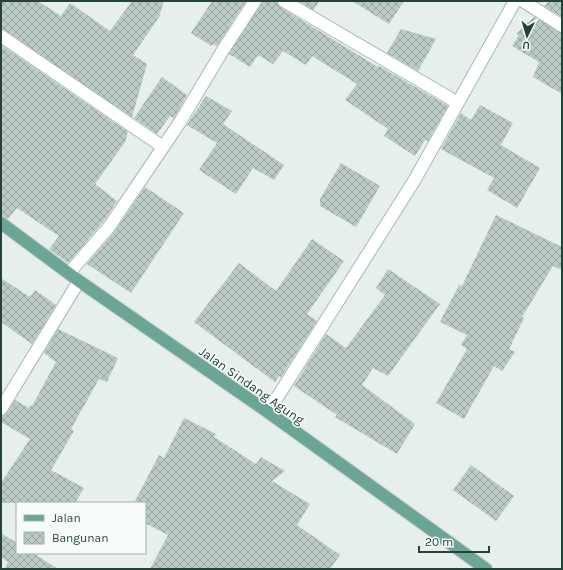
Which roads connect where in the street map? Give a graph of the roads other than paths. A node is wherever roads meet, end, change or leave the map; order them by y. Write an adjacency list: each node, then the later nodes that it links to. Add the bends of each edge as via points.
1 (254, 1): 8 (street)
2 (284, 1): 7 (street)
3 (515, 1): 7 (street)
4 (523, 1): 5 (street)
5 (562, 26)
6 (1, 36): 8 (street)
7 (458, 103): 13 (street, via 414,181)
8 (163, 148): 10 (street, via 109,227)
9 (1, 223): 10 (main road, Jalan Sindang Agung)
10 (69, 273): 11 (main road, Jalan Sindang Agung)
11 (79, 281): 12 (street); 13 (main road, Jalan Sindang Agung)
12 (1, 409)
13 (268, 412): 14 (main road, Jalan Sindang Agung)
14 (486, 569)

